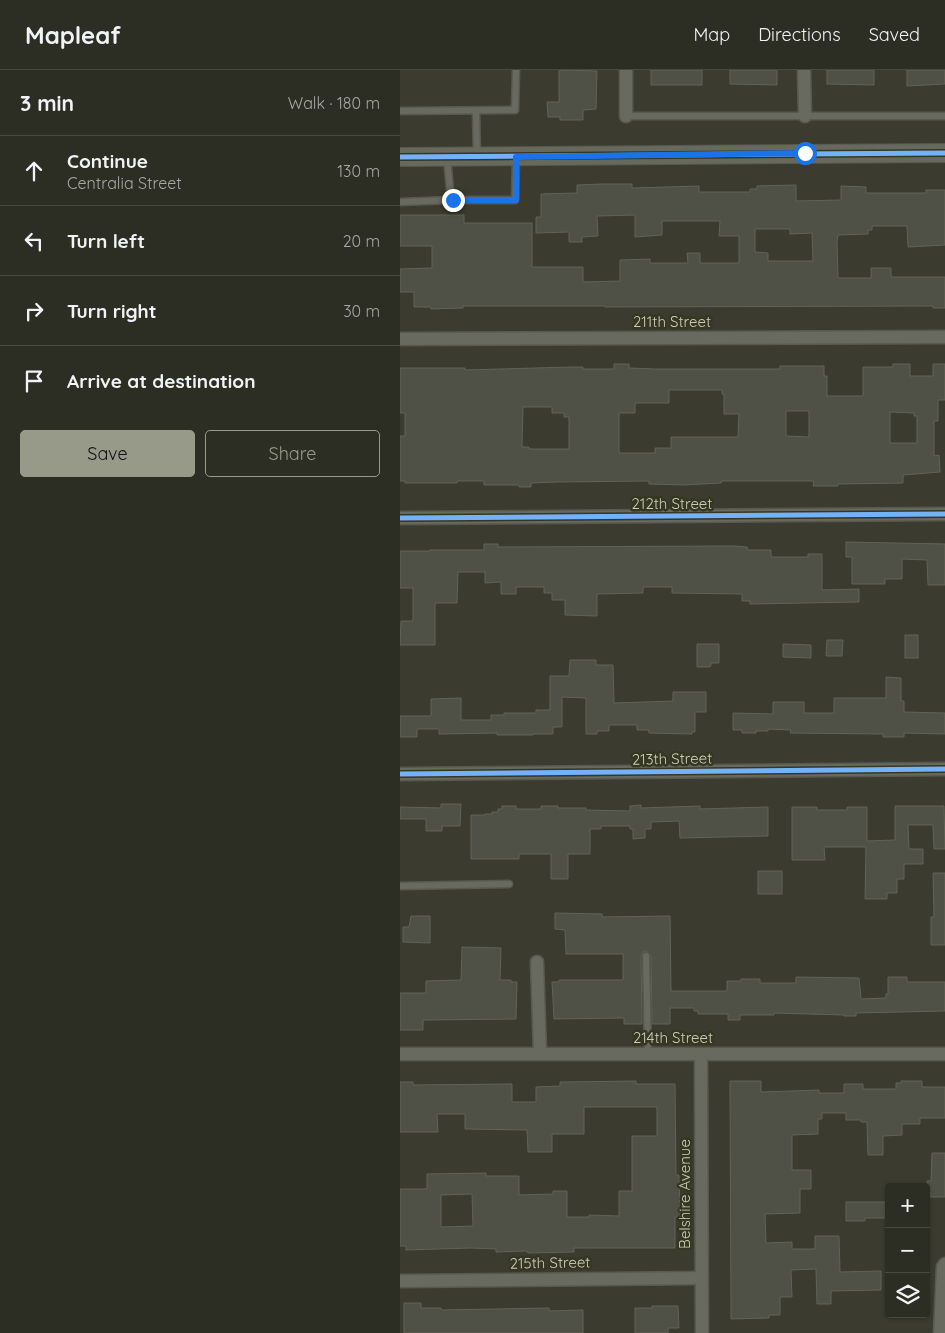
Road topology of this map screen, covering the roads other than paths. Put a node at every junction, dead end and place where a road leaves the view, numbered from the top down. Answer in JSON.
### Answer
{"nodes":[{"id":1,"x":516,"y":70,"type":"edge"},
{"id":2,"x":626,"y":70,"type":"edge"},
{"id":3,"x":804,"y":70,"type":"edge"},
{"id":4,"x":476,"y":111,"type":"junction"},
{"id":5,"x":400,"y":112,"type":"edge"},
{"id":6,"x":626,"y":116,"type":"joint"},
{"id":7,"x":805,"y":116,"type":"junction"},
{"id":8,"x":945,"y":116,"type":"edge"},
{"id":9,"x":945,"y":153,"type":"edge"},
{"id":10,"x":400,"y":156,"type":"edge"},
{"id":11,"x":447,"y":156,"type":"junction"},
{"id":12,"x":477,"y":157,"type":"junction"},
{"id":13,"x":516,"y":157,"type":"junction"},
{"id":14,"x":451,"y":200,"type":"junction"},
{"id":15,"x":400,"y":202,"type":"edge"},
{"id":16,"x":945,"y":337,"type":"edge"},
{"id":17,"x":400,"y":339,"type":"edge"},
{"id":18,"x":945,"y":514,"type":"edge"},
{"id":19,"x":400,"y":518,"type":"edge"},
{"id":20,"x":945,"y":769,"type":"edge"},
{"id":21,"x":400,"y":774,"type":"edge"},
{"id":22,"x":509,"y":884,"type":"dead end"},
{"id":23,"x":400,"y":886,"type":"edge"},
{"id":24,"x":646,"y":956,"type":"dead end"},
{"id":25,"x":537,"y":962,"type":"dead end"},
{"id":26,"x":540,"y":1053,"type":"junction"},
{"id":27,"x":400,"y":1054,"type":"edge"},
{"id":28,"x":648,"y":1054,"type":"junction"},
{"id":29,"x":945,"y":1054,"type":"edge"},
{"id":30,"x":701,"y":1055,"type":"junction"},
{"id":31,"x":945,"y":1264,"type":"edge"},
{"id":32,"x":701,"y":1278,"type":"junction"},
{"id":33,"x":400,"y":1281,"type":"edge"},
{"id":34,"x":702,"y":1333,"type":"edge"},
{"id":35,"x":940,"y":1333,"type":"edge"}],
"edges":[{"from":1,"to":4,"type":"lane"},
{"from":2,"to":6,"type":"street"},
{"from":3,"to":7,"type":"street"},
{"from":4,"to":5,"type":"lane"},
{"from":4,"to":12,"type":"lane"},
{"from":6,"to":7,"type":"lane"},
{"from":7,"to":8,"type":"lane"},
{"from":9,"to":13,"type":"main road"},
{"from":10,"to":11,"type":"main road"},
{"from":11,"to":12,"type":"main road"},
{"from":11,"to":14,"type":"lane"},
{"from":12,"to":13,"type":"main road"},
{"from":13,"to":14,"type":"lane"},
{"from":14,"to":15,"type":"lane"},
{"from":16,"to":17,"type":"street","name":"211th Street"},
{"from":18,"to":19,"type":"street","name":"212th Street"},
{"from":20,"to":21,"type":"street","name":"213th Street"},
{"from":22,"to":23,"type":"lane"},
{"from":24,"to":28,"type":"lane"},
{"from":25,"to":26,"type":"street"},
{"from":26,"to":27,"type":"street","name":"214th Street"},
{"from":26,"to":28,"type":"street","name":"214th Street"},
{"from":28,"to":30,"type":"street","name":"214th Street"},
{"from":29,"to":30,"type":"street","name":"214th Street"},
{"from":30,"to":32,"type":"street","name":"Belshire Avenue"},
{"from":31,"to":35,"type":"street"},
{"from":32,"to":33,"type":"street","name":"215th Street"},
{"from":32,"to":34,"type":"street","name":"Belshire Avenue"}]}
